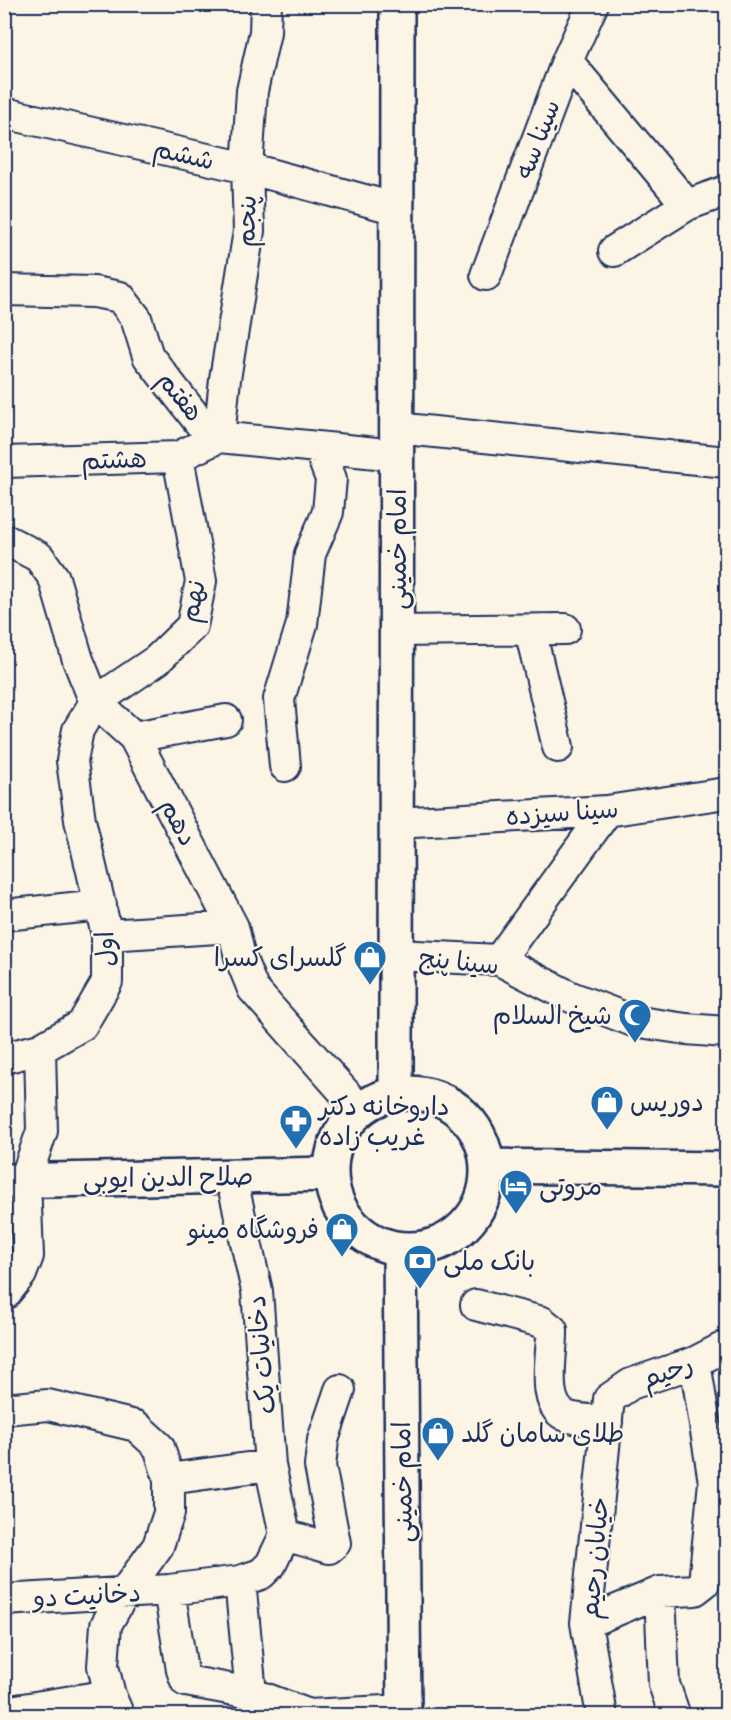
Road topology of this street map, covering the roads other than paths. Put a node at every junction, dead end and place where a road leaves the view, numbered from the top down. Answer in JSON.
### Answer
{"nodes":[{"id":1,"x":266,"y":4,"type":"edge"},
{"id":2,"x":397,"y":4,"type":"edge"},
{"id":3,"x":593,"y":4,"type":"edge"},
{"id":4,"x":567,"y":61,"type":"junction"},
{"id":5,"x":4,"y":113,"type":"edge"},
{"id":6,"x":247,"y":168,"type":"junction"},
{"id":7,"x":726,"y":191,"type":"edge"},
{"id":8,"x":687,"y":205,"type":"junction"},
{"id":9,"x":397,"y":209,"type":"junction"},
{"id":10,"x":614,"y":251,"type":"dead end"},
{"id":11,"x":486,"y":275,"type":"dead end"},
{"id":12,"x":4,"y":290,"type":"edge"},
{"id":13,"x":219,"y":437,"type":"junction"},
{"id":14,"x":396,"y":441,"type":"junction"},
{"id":15,"x":319,"y":448,"type":"junction"},
{"id":16,"x":178,"y":457,"type":"junction"},
{"id":17,"x":4,"y":462,"type":"edge"},
{"id":18,"x":726,"y":462,"type":"edge"},
{"id":19,"x":4,"y":539,"type":"edge"},
{"id":20,"x":565,"y":629,"type":"dead end"},
{"id":21,"x":530,"y":630,"type":"junction"},
{"id":22,"x":397,"y":631,"type":"junction"},
{"id":23,"x":94,"y":702,"type":"junction"},
{"id":24,"x":226,"y":720,"type":"dead end"},
{"id":25,"x":134,"y":736,"type":"junction"},
{"id":26,"x":558,"y":747,"type":"dead end"},
{"id":27,"x":285,"y":766,"type":"dead end"},
{"id":28,"x":726,"y":793,"type":"edge"},
{"id":29,"x":607,"y":811,"type":"junction"},
{"id":30,"x":396,"y":823,"type":"junction"},
{"id":31,"x":101,"y":905,"type":"junction"},
{"id":32,"x":4,"y":915,"type":"edge"},
{"id":33,"x":233,"y":927,"type":"junction"},
{"id":34,"x":107,"y":935,"type":"junction"},
{"id":35,"x":396,"y":955,"type":"junction"},
{"id":36,"x":499,"y":960,"type":"junction"},
{"id":37,"x":726,"y":1032,"type":"edge"},
{"id":38,"x":40,"y":1049,"type":"junction"},
{"id":39,"x":4,"y":1058,"type":"edge"},
{"id":40,"x":396,"y":1093,"type":"junction"},
{"id":41,"x":360,"y":1110,"type":"junction"},
{"id":42,"x":488,"y":1166,"type":"junction"},
{"id":43,"x":726,"y":1169,"type":"edge"},
{"id":44,"x":331,"y":1174,"type":"junction"},
{"id":45,"x":231,"y":1176,"type":"junction"},
{"id":46,"x":15,"y":1180,"type":"edge"},
{"id":47,"x":400,"y":1250,"type":"junction"},
{"id":48,"x":4,"y":1295,"type":"edge"},
{"id":49,"x":476,"y":1305,"type":"dead end"},
{"id":50,"x":726,"y":1346,"type":"edge"},
{"id":51,"x":695,"y":1362,"type":"junction"},
{"id":52,"x":340,"y":1390,"type":"dead end"},
{"id":53,"x":4,"y":1409,"type":"edge"},
{"id":54,"x":608,"y":1411,"type":"junction"},
{"id":55,"x":270,"y":1465,"type":"junction"},
{"id":56,"x":169,"y":1479,"type":"junction"},
{"id":57,"x":285,"y":1535,"type":"junction"},
{"id":58,"x":240,"y":1581,"type":"junction"},
{"id":59,"x":169,"y":1590,"type":"junction"},
{"id":60,"x":660,"y":1592,"type":"junction"},
{"id":61,"x":124,"y":1593,"type":"junction"},
{"id":62,"x":4,"y":1600,"type":"edge"},
{"id":63,"x":586,"y":1623,"type":"junction"},
{"id":64,"x":251,"y":1693,"type":"junction"},
{"id":65,"x":115,"y":1705,"type":"edge"},
{"id":66,"x":9,"y":1706,"type":"edge"},
{"id":67,"x":404,"y":1713,"type":"edge"},
{"id":68,"x":602,"y":1716,"type":"edge"},
{"id":69,"x":675,"y":1716,"type":"edge"}],
"edges":[{"from":1,"to":6,"type":"street","name":"پنجم"},
{"from":2,"to":9,"type":"main road","name":"امام خمینی"},
{"from":3,"to":4,"type":"street","name":"سینا سه"},
{"from":4,"to":8,"type":"street"},
{"from":4,"to":11,"type":"street","name":"سینا سه"},
{"from":5,"to":6,"type":"street","name":"ششم"},
{"from":6,"to":9,"type":"street","name":"ششم"},
{"from":6,"to":13,"type":"street","name":"پنجم"},
{"from":7,"to":8,"type":"street"},
{"from":8,"to":10,"type":"street"},
{"from":9,"to":14,"type":"main road","name":"امام خمینی"},
{"from":12,"to":13,"type":"street","name":"هفتم"},
{"from":13,"to":15,"type":"street","name":"هفتم"},
{"from":13,"to":16,"type":"street","name":"هشتم"},
{"from":14,"to":15,"type":"street","name":"هفتم"},
{"from":14,"to":18,"type":"street"},
{"from":14,"to":22,"type":"main road","name":"امام خمینی"},
{"from":15,"to":27,"type":"street"},
{"from":16,"to":17,"type":"street","name":"هشتم"},
{"from":16,"to":23,"type":"street","name":"نهم"},
{"from":19,"to":23,"type":"street","name":"دهم"},
{"from":20,"to":21,"type":"street"},
{"from":21,"to":22,"type":"street"},
{"from":21,"to":26,"type":"street"},
{"from":22,"to":30,"type":"main road","name":"امام خمینی"},
{"from":23,"to":25,"type":"street","name":"دهم"},
{"from":23,"to":31,"type":"street","name":"اول"},
{"from":24,"to":25,"type":"street"},
{"from":25,"to":33,"type":"street","name":"دهم"},
{"from":28,"to":29,"type":"street","name":"سینا سیزده"},
{"from":29,"to":30,"type":"street","name":"سینا سیزده"},
{"from":29,"to":36,"type":"street"},
{"from":30,"to":35,"type":"main road","name":"امام خمینی"},
{"from":31,"to":32,"type":"street"},
{"from":31,"to":34,"type":"street","name":"اول"},
{"from":33,"to":34,"type":"street"},
{"from":33,"to":41,"type":"street","name":"دهم"},
{"from":34,"to":38,"type":"street","name":"اول"},
{"from":35,"to":36,"type":"street","name":"سینا پنج"},
{"from":35,"to":40,"type":"main road","name":"امام خمینی"},
{"from":36,"to":37,"type":"street","name":"سینا پنج"},
{"from":38,"to":39,"type":"street","name":"اول"},
{"from":38,"to":46,"type":"street"},
{"from":40,"to":41,"type":"main road"},
{"from":40,"to":42,"type":"main road"},
{"from":41,"to":44,"type":"main road"},
{"from":42,"to":43,"type":"main road"},
{"from":42,"to":47,"type":"main road"},
{"from":44,"to":45,"type":"main road","name":"صلاح الدین ایوبی"},
{"from":44,"to":47,"type":"main road"},
{"from":45,"to":46,"type":"main road","name":"صلاح الدین ایوبی"},
{"from":45,"to":55,"type":"street","name":"دخانیات یک"},
{"from":46,"to":48,"type":"street"},
{"from":47,"to":67,"type":"main road","name":"امام خمینی"},
{"from":49,"to":54,"type":"street"},
{"from":50,"to":51,"type":"street","name":"رحیم"},
{"from":51,"to":54,"type":"street","name":"رحیم"},
{"from":51,"to":60,"type":"street"},
{"from":52,"to":57,"type":"street"},
{"from":53,"to":56,"type":"street"},
{"from":54,"to":63,"type":"street","name":"خیابان رحیم"},
{"from":55,"to":56,"type":"street"},
{"from":55,"to":57,"type":"street","name":"دخانیات یک"},
{"from":56,"to":61,"type":"street"},
{"from":57,"to":58,"type":"street","name":"دخانیت دو"},
{"from":58,"to":59,"type":"street","name":"دخانیت دو"},
{"from":58,"to":64,"type":"street"},
{"from":59,"to":61,"type":"street","name":"دخانیت دو"},
{"from":59,"to":64,"type":"street"},
{"from":60,"to":63,"type":"street"},
{"from":60,"to":69,"type":"street"},
{"from":61,"to":62,"type":"street","name":"دخانیت دو"},
{"from":61,"to":65,"type":"street"},
{"from":63,"to":68,"type":"street","name":"خیابان رحیم"},
{"from":64,"to":67,"type":"street"},
{"from":65,"to":66,"type":"street"}]}
